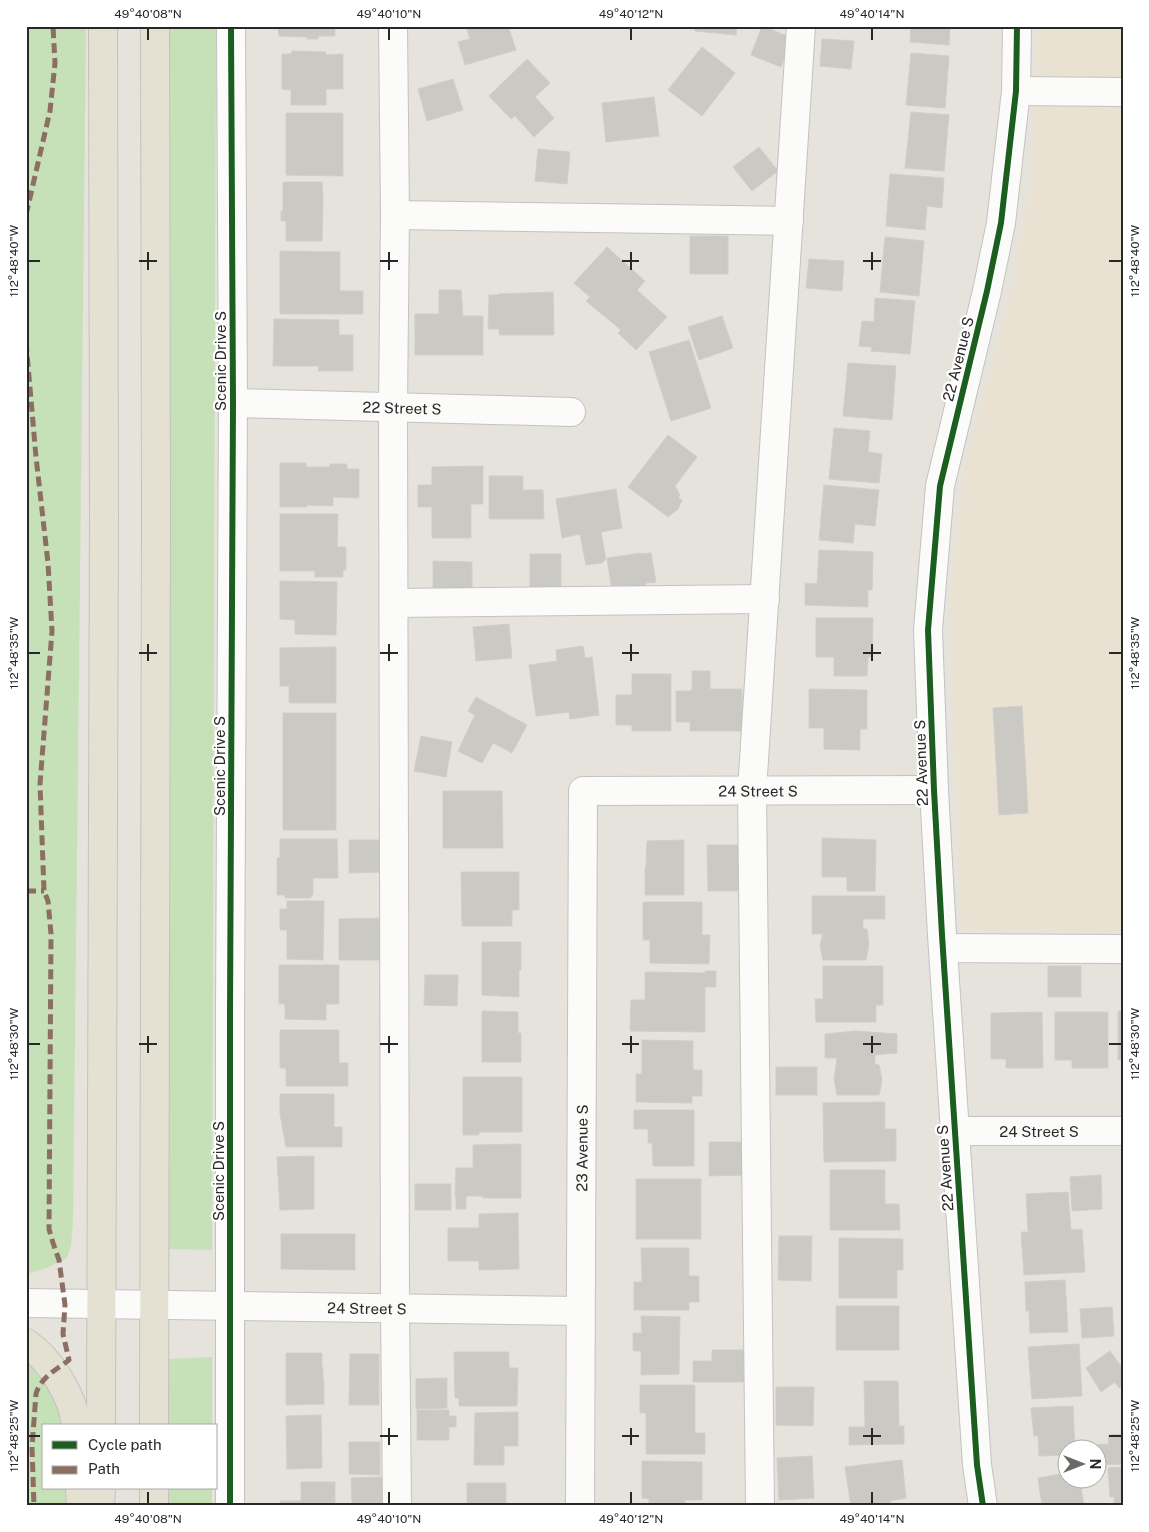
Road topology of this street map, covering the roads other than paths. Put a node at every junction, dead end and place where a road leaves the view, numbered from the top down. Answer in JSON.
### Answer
{"nodes":[{"id":1,"x":103,"y":26,"type":"edge"},
{"id":2,"x":155,"y":26,"type":"edge"},
{"id":3,"x":231,"y":26,"type":"edge"},
{"id":4,"x":393,"y":26,"type":"edge"},
{"id":5,"x":801,"y":26,"type":"edge"},
{"id":6,"x":1017,"y":26,"type":"edge"},
{"id":7,"x":1016,"y":91,"type":"junction"},
{"id":8,"x":1123,"y":92,"type":"edge"},
{"id":9,"x":395,"y":215,"type":"junction"},
{"id":10,"x":789,"y":221,"type":"junction"},
{"id":11,"x":233,"y":403,"type":"junction"},
{"id":12,"x":393,"y":408,"type":"junction"},
{"id":13,"x":571,"y":412,"type":"dead end"},
{"id":14,"x":765,"y":599,"type":"junction"},
{"id":15,"x":394,"y":603,"type":"junction"},
{"id":16,"x":934,"y":790,"type":"junction"},
{"id":17,"x":583,"y":791,"type":"joint"},
{"id":18,"x":752,"y":791,"type":"junction"},
{"id":19,"x":943,"y":948,"type":"junction"},
{"id":20,"x":1123,"y":949,"type":"edge"},
{"id":21,"x":955,"y":1131,"type":"junction"},
{"id":22,"x":1123,"y":1131,"type":"edge"},
{"id":23,"x":26,"y":1303,"type":"edge"},
{"id":24,"x":102,"y":1304,"type":"junction"},
{"id":25,"x":154,"y":1306,"type":"junction"},
{"id":26,"x":231,"y":1306,"type":"junction"},
{"id":27,"x":395,"y":1309,"type":"junction"},
{"id":28,"x":580,"y":1311,"type":"junction"},
{"id":29,"x":26,"y":1343,"type":"edge"},
{"id":30,"x":75,"y":1424,"type":"edge"},
{"id":31,"x":101,"y":1424,"type":"edge"},
{"id":32,"x":154,"y":1424,"type":"edge"},
{"id":33,"x":80,"y":1490,"type":"edge"},
{"id":34,"x":101,"y":1490,"type":"edge"},
{"id":35,"x":154,"y":1490,"type":"edge"},
{"id":36,"x":80,"y":1506,"type":"edge"},
{"id":37,"x":100,"y":1506,"type":"edge"},
{"id":38,"x":154,"y":1506,"type":"edge"},
{"id":39,"x":230,"y":1506,"type":"edge"},
{"id":40,"x":397,"y":1506,"type":"edge"},
{"id":41,"x":580,"y":1506,"type":"edge"},
{"id":42,"x":760,"y":1506,"type":"edge"},
{"id":43,"x":982,"y":1506,"type":"edge"}],
"edges":[{"from":1,"to":24,"type":"main road"},
{"from":2,"to":25,"type":"main road"},
{"from":3,"to":11,"type":"street","name":"Scenic Drive S"},
{"from":4,"to":9,"type":"street"},
{"from":5,"to":10,"type":"street"},
{"from":6,"to":7,"type":"street","name":"22 Avenue S"},
{"from":7,"to":8,"type":"street"},
{"from":7,"to":16,"type":"street","name":"22 Avenue S"},
{"from":9,"to":10,"type":"street"},
{"from":9,"to":12,"type":"street"},
{"from":10,"to":14,"type":"street"},
{"from":11,"to":12,"type":"street","name":"22 Street S"},
{"from":11,"to":26,"type":"street","name":"Scenic Drive S"},
{"from":12,"to":13,"type":"street","name":"22 Street S"},
{"from":12,"to":15,"type":"street"},
{"from":14,"to":15,"type":"street"},
{"from":14,"to":18,"type":"street"},
{"from":15,"to":27,"type":"street"},
{"from":16,"to":18,"type":"street","name":"24 Street S"},
{"from":16,"to":19,"type":"street","name":"22 Avenue S"},
{"from":17,"to":18,"type":"street","name":"24 Street S"},
{"from":17,"to":28,"type":"street","name":"23 Avenue S"},
{"from":18,"to":42,"type":"street"},
{"from":19,"to":20,"type":"street"},
{"from":19,"to":21,"type":"street","name":"22 Avenue S"},
{"from":21,"to":22,"type":"street","name":"24 Street S"},
{"from":21,"to":43,"type":"street","name":"22 Avenue S"},
{"from":23,"to":24,"type":"street","name":"24 Street S"},
{"from":24,"to":25,"type":"street","name":"24 Street S"},
{"from":24,"to":31,"type":"main road"},
{"from":25,"to":26,"type":"street","name":"24 Street S"},
{"from":25,"to":32,"type":"main road"},
{"from":26,"to":27,"type":"street","name":"24 Street S"},
{"from":26,"to":39,"type":"street","name":"Scenic Drive S"},
{"from":27,"to":28,"type":"street","name":"24 Street S"},
{"from":27,"to":40,"type":"street"},
{"from":28,"to":41,"type":"street","name":"23 Avenue S"},
{"from":29,"to":30,"type":"main road"},
{"from":33,"to":36,"type":"main road"},
{"from":34,"to":37,"type":"main road"},
{"from":35,"to":38,"type":"main road"}]}
